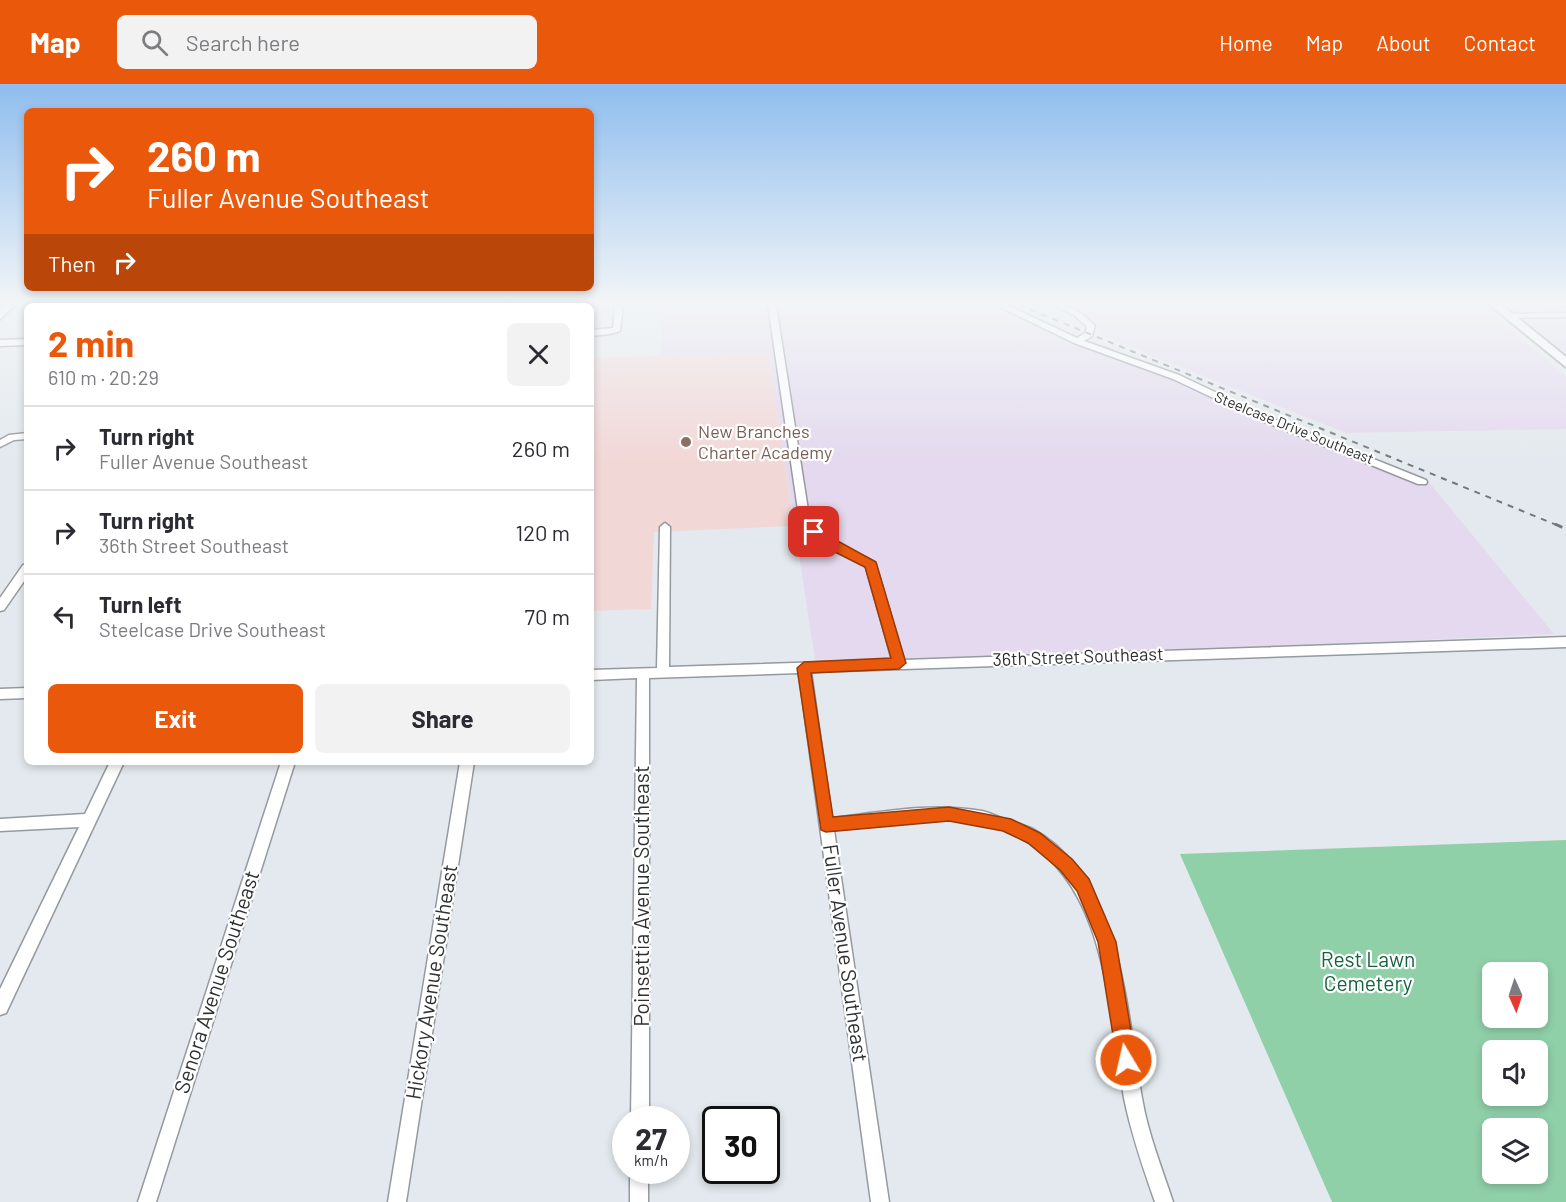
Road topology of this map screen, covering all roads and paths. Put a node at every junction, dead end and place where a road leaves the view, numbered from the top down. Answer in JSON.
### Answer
{"nodes":[{"id":1,"x":780,"y":357,"type":"edge"},
{"id":2,"x":1121,"y":357,"type":"edge"},
{"id":3,"x":24,"y":436,"type":"edge"},
{"id":4,"x":0,"y":444,"type":"edge"},
{"id":5,"x":1422,"y":482,"type":"dead end"},
{"id":6,"x":665,"y":526,"type":"dead end"},
{"id":7,"x":24,"y":572,"type":"edge"},
{"id":8,"x":0,"y":607,"type":"edge"},
{"id":9,"x":1566,"y":642,"type":"edge"},
{"id":10,"x":899,"y":663,"type":"junction"},
{"id":11,"x":804,"y":668,"type":"junction"},
{"id":12,"x":663,"y":672,"type":"junction"},
{"id":13,"x":643,"y":673,"type":"junction"},
{"id":14,"x":594,"y":675,"type":"edge"},
{"id":15,"x":24,"y":693,"type":"edge"},
{"id":16,"x":0,"y":694,"type":"edge"},
{"id":17,"x":116,"y":765,"type":"edge"},
{"id":18,"x":287,"y":765,"type":"edge"},
{"id":19,"x":467,"y":765,"type":"edge"},
{"id":20,"x":89,"y":820,"type":"junction"},
{"id":21,"x":0,"y":825,"type":"edge"},
{"id":22,"x":826,"y":825,"type":"junction"},
{"id":23,"x":7,"y":977,"type":"edge"},
{"id":24,"x":0,"y":1006,"type":"edge"},
{"id":25,"x":640,"y":1106,"type":"edge"},
{"id":26,"x":639,"y":1184,"type":"edge"},
{"id":27,"x":147,"y":1202,"type":"edge"},
{"id":28,"x":397,"y":1202,"type":"edge"},
{"id":29,"x":639,"y":1202,"type":"edge"},
{"id":30,"x":880,"y":1202,"type":"edge"},
{"id":31,"x":1164,"y":1202,"type":"edge"}],
"edges":[{"from":1,"to":10,"type":"street"},
{"from":2,"to":5,"type":"street","name":"Steelcase Drive Southeast"},
{"from":3,"to":4,"type":"street"},
{"from":6,"to":12,"type":"street"},
{"from":7,"to":8,"type":"street"},
{"from":9,"to":10,"type":"street","name":"36th Street Southeast"},
{"from":10,"to":11,"type":"street","name":"36th Street Southeast"},
{"from":11,"to":12,"type":"street","name":"36th Street Southeast"},
{"from":11,"to":22,"type":"street","name":"Fuller Avenue Southeast"},
{"from":12,"to":13,"type":"street","name":"36th Street Southeast"},
{"from":13,"to":14,"type":"street","name":"36th Street Southeast"},
{"from":13,"to":25,"type":"street","name":"Poinsettia Avenue Southeast"},
{"from":15,"to":16,"type":"street"},
{"from":17,"to":20,"type":"street"},
{"from":18,"to":27,"type":"street","name":"Senora Avenue Southeast"},
{"from":19,"to":28,"type":"street","name":"Hickory Avenue Southeast"},
{"from":20,"to":21,"type":"street"},
{"from":20,"to":23,"type":"street"},
{"from":22,"to":30,"type":"street","name":"Fuller Avenue Southeast"},
{"from":22,"to":31,"type":"street"},
{"from":23,"to":24,"type":"street"},
{"from":26,"to":29,"type":"street"}]}
